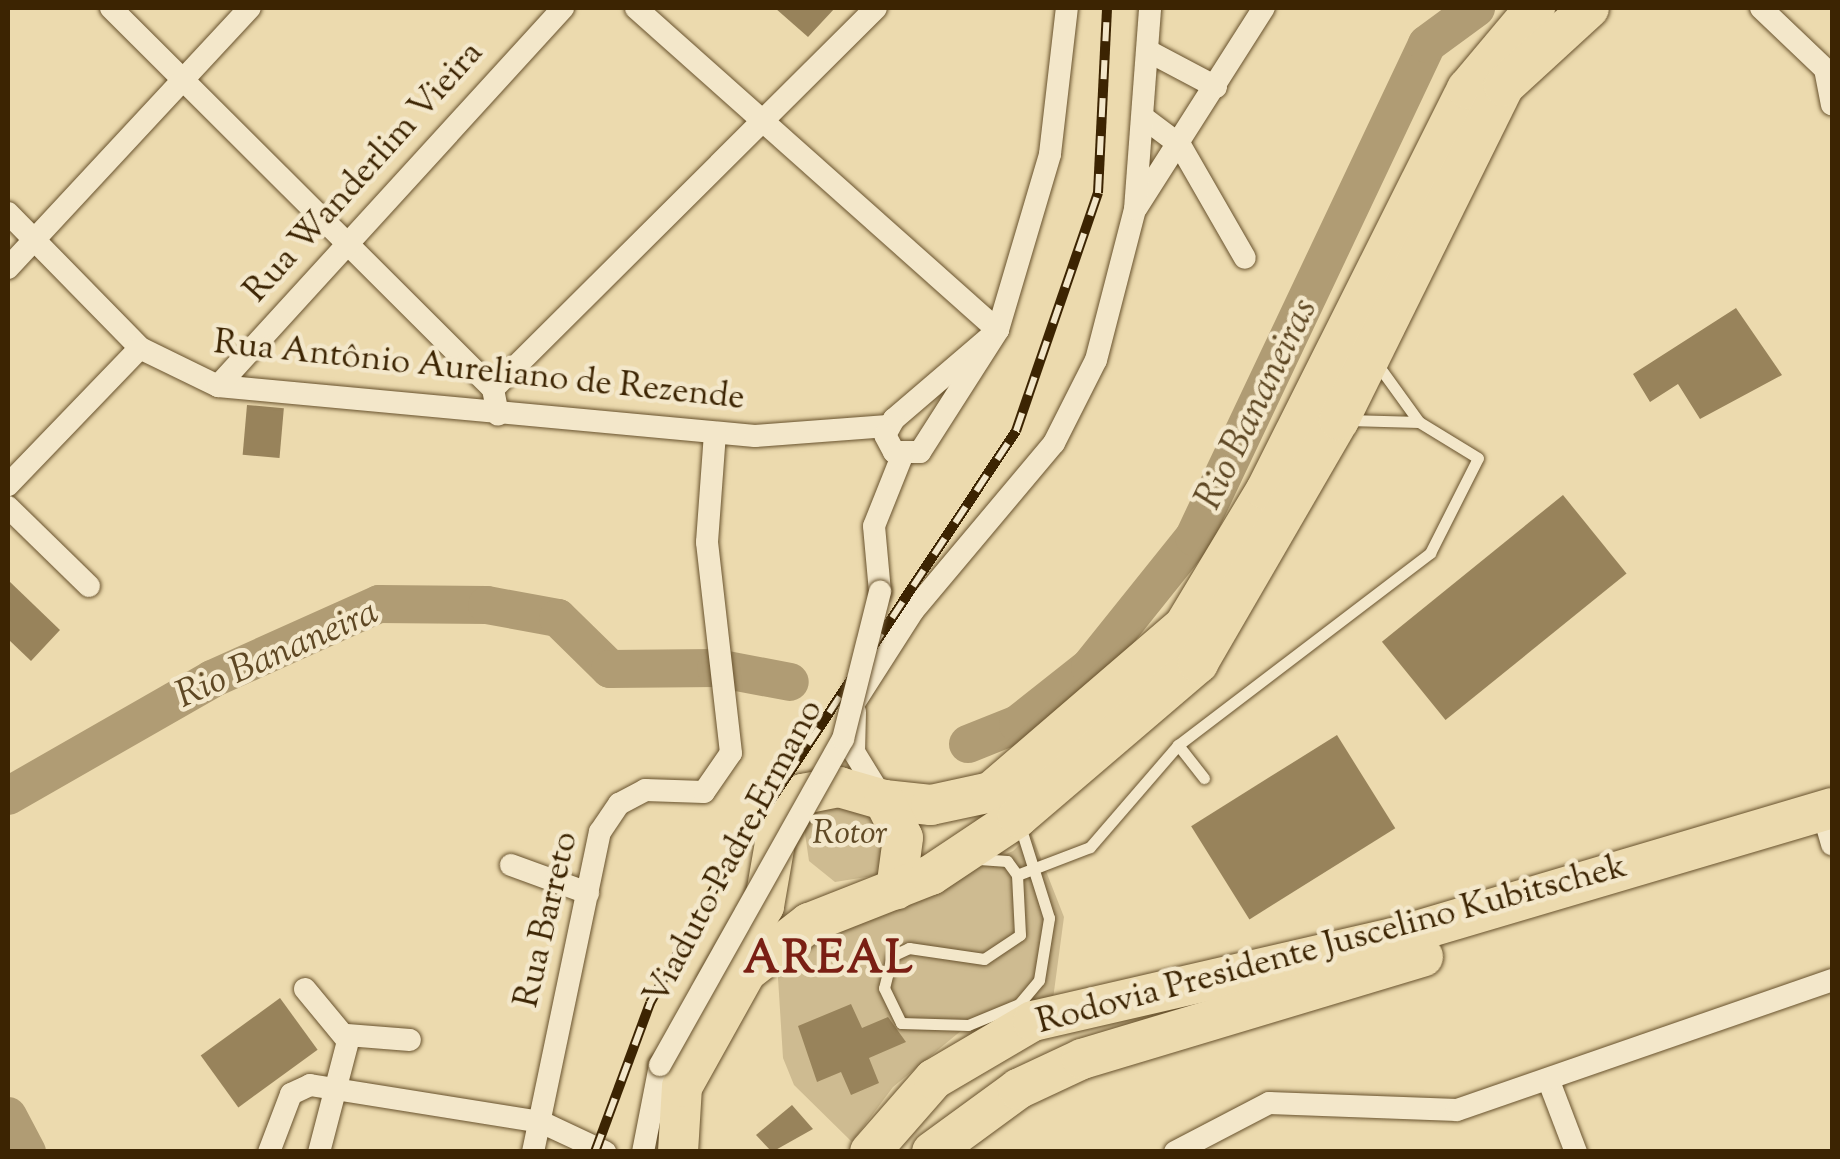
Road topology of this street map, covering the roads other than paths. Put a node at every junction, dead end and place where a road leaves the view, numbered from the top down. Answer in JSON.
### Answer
{"nodes":[{"id":1,"x":111,"y":8,"type":"edge"},
{"id":2,"x":250,"y":8,"type":"edge"},
{"id":3,"x":563,"y":8,"type":"edge"},
{"id":4,"x":636,"y":8,"type":"edge"},
{"id":5,"x":876,"y":8,"type":"edge"},
{"id":6,"x":1067,"y":8,"type":"edge"},
{"id":7,"x":1150,"y":8,"type":"edge"},
{"id":8,"x":1264,"y":8,"type":"edge"},
{"id":9,"x":1535,"y":8,"type":"edge"},
{"id":10,"x":1590,"y":8,"type":"edge"},
{"id":11,"x":1761,"y":8,"type":"edge"},
{"id":12,"x":1148,"y":52,"type":"junction"},
{"id":13,"x":1828,"y":69,"type":"edge"},
{"id":14,"x":184,"y":76,"type":"junction"},
{"id":15,"x":1216,"y":87,"type":"junction"},
{"id":16,"x":1832,"y":104,"type":"edge"},
{"id":17,"x":1144,"y":118,"type":"junction"},
{"id":18,"x":760,"y":123,"type":"junction"},
{"id":19,"x":1180,"y":145,"type":"junction"},
{"id":20,"x":1135,"y":208,"type":"junction"},
{"id":21,"x":8,"y":213,"type":"edge"},
{"id":22,"x":1416,"y":224,"type":"junction"},
{"id":23,"x":35,"y":240,"type":"junction"},
{"id":24,"x":350,"y":242,"type":"junction"},
{"id":25,"x":1245,"y":258,"type":"dead end"},
{"id":26,"x":8,"y":268,"type":"edge"},
{"id":27,"x":998,"y":330,"type":"junction"},
{"id":28,"x":140,"y":348,"type":"junction"},
{"id":29,"x":1371,"y":355,"type":"junction"},
{"id":30,"x":218,"y":386,"type":"junction"},
{"id":31,"x":494,"y":389,"type":"junction"},
{"id":32,"x":498,"y":415,"type":"junction"},
{"id":33,"x":1339,"y":420,"type":"junction"},
{"id":34,"x":891,"y":422,"type":"junction"},
{"id":35,"x":1419,"y":422,"type":"junction"},
{"id":36,"x":715,"y":433,"type":"junction"},
{"id":37,"x":928,"y":435,"type":"junction"},
{"id":38,"x":902,"y":456,"type":"junction"},
{"id":39,"x":8,"y":484,"type":"edge"},
{"id":40,"x":1280,"y":499,"type":"junction"},
{"id":41,"x":8,"y":507,"type":"edge"},
{"id":42,"x":89,"y":586,"type":"dead end"},
{"id":43,"x":856,"y":698,"type":"junction"},
{"id":44,"x":1178,"y":745,"type":"junction"},
{"id":45,"x":1204,"y":778,"type":"dead end"},
{"id":46,"x":803,"y":794,"type":"junction"},
{"id":47,"x":884,"y":800,"type":"junction"},
{"id":48,"x":1018,"y":817,"type":"junction"},
{"id":49,"x":1831,"y":828,"type":"edge"},
{"id":50,"x":776,"y":838,"type":"junction"},
{"id":51,"x":511,"y":865,"type":"dead end"},
{"id":52,"x":1031,"y":866,"type":"junction"},
{"id":53,"x":1017,"y":875,"type":"junction"},
{"id":54,"x":914,"y":882,"type":"junction"},
{"id":55,"x":588,"y":894,"type":"junction"},
{"id":56,"x":842,"y":908,"type":"junction"},
{"id":57,"x":1832,"y":980,"type":"edge"},
{"id":58,"x":305,"y":989,"type":"dead end"},
{"id":59,"x":347,"y":1034,"type":"junction"},
{"id":60,"x":410,"y":1040,"type":"dead end"},
{"id":61,"x":1550,"y":1084,"type":"junction"},
{"id":62,"x":341,"y":1094,"type":"junction"},
{"id":63,"x":541,"y":1122,"type":"junction"},
{"id":64,"x":658,"y":1151,"type":"edge"},
{"id":65,"x":269,"y":1152,"type":"edge"},
{"id":66,"x":319,"y":1152,"type":"edge"},
{"id":67,"x":533,"y":1152,"type":"edge"},
{"id":68,"x":605,"y":1152,"type":"edge"},
{"id":69,"x":870,"y":1152,"type":"edge"},
{"id":70,"x":932,"y":1152,"type":"edge"},
{"id":71,"x":1175,"y":1152,"type":"edge"},
{"id":72,"x":1576,"y":1152,"type":"edge"}],
"edges":[{"from":1,"to":14,"type":"street"},
{"from":2,"to":14,"type":"street"},
{"from":3,"to":24,"type":"street","name":"Rua Wanderlim Vieira"},
{"from":4,"to":18,"type":"street"},
{"from":5,"to":18,"type":"street"},
{"from":6,"to":27,"type":"street"},
{"from":7,"to":12,"type":"street"},
{"from":8,"to":15,"type":"street"},
{"from":9,"to":22,"type":"highway"},
{"from":10,"to":22,"type":"highway"},
{"from":11,"to":13,"type":"street"},
{"from":12,"to":15,"type":"street"},
{"from":12,"to":17,"type":"street"},
{"from":13,"to":16,"type":"street"},
{"from":14,"to":23,"type":"street"},
{"from":14,"to":24,"type":"street"},
{"from":15,"to":19,"type":"street"},
{"from":17,"to":19,"type":"street"},
{"from":17,"to":20,"type":"street"},
{"from":18,"to":27,"type":"street"},
{"from":18,"to":31,"type":"street"},
{"from":19,"to":20,"type":"street"},
{"from":19,"to":25,"type":"street"},
{"from":20,"to":43,"type":"street"},
{"from":21,"to":23,"type":"street","name":"Rua Antônio Aureliano de Rezende"},
{"from":22,"to":29,"type":"highway"},
{"from":22,"to":40,"type":"highway"},
{"from":23,"to":26,"type":"street"},
{"from":23,"to":28,"type":"street","name":"Rua Antônio Aureliano de Rezende"},
{"from":24,"to":30,"type":"street","name":"Rua Wanderlim Vieira"},
{"from":24,"to":31,"type":"street"},
{"from":27,"to":34,"type":"street"},
{"from":27,"to":37,"type":"street"},
{"from":28,"to":30,"type":"street","name":"Rua Antônio Aureliano de Rezende"},
{"from":28,"to":39,"type":"street"},
{"from":29,"to":33,"type":"highway"},
{"from":29,"to":35,"type":"lane"},
{"from":30,"to":32,"type":"street","name":"Rua Antônio Aureliano de Rezende"},
{"from":31,"to":32,"type":"street"},
{"from":32,"to":36,"type":"street","name":"Rua Antônio Aureliano de Rezende"},
{"from":33,"to":35,"type":"lane"},
{"from":33,"to":40,"type":"highway"},
{"from":34,"to":36,"type":"street","name":"Rua Antônio Aureliano de Rezende"},
{"from":34,"to":37,"type":"street"},
{"from":34,"to":38,"type":"street"},
{"from":35,"to":44,"type":"lane"},
{"from":36,"to":55,"type":"street","name":"Rua Barreto"},
{"from":37,"to":38,"type":"street"},
{"from":38,"to":64,"type":"street","name":"Viaduto Padre Ermano","bridge":true},
{"from":40,"to":47,"type":"highway"},
{"from":40,"to":48,"type":"highway"},
{"from":41,"to":42,"type":"street"},
{"from":43,"to":46,"type":"street"},
{"from":43,"to":47,"type":"street"},
{"from":44,"to":45,"type":"lane"},
{"from":44,"to":52,"type":"lane"},
{"from":46,"to":47,"type":"highway"},
{"from":46,"to":50,"type":"highway"},
{"from":47,"to":54,"type":"highway"},
{"from":48,"to":52,"type":"lane"},
{"from":48,"to":54,"type":"highway"},
{"from":49,"to":69,"type":"highway","name":"Rodovia Presidente Juscelino Kubitschek"},
{"from":49,"to":70,"type":"highway","name":"Rodovia Presidente Juscelino Kubitschek"},
{"from":50,"to":56,"type":"highway"},
{"from":50,"to":64,"type":"highway"},
{"from":51,"to":55,"type":"street"},
{"from":52,"to":53,"type":"lane"},
{"from":52,"to":53,"type":"lane"},
{"from":53,"to":54,"type":"lane"},
{"from":54,"to":56,"type":"highway"},
{"from":55,"to":63,"type":"street","name":"Rua Barreto"},
{"from":56,"to":64,"type":"highway"},
{"from":57,"to":61,"type":"street"},
{"from":58,"to":59,"type":"street"},
{"from":59,"to":60,"type":"street"},
{"from":59,"to":62,"type":"street"},
{"from":61,"to":71,"type":"street"},
{"from":61,"to":72,"type":"street"},
{"from":62,"to":63,"type":"street"},
{"from":62,"to":65,"type":"street"},
{"from":62,"to":66,"type":"street"},
{"from":63,"to":67,"type":"street","name":"Rua Barreto"},
{"from":63,"to":68,"type":"street"}]}
